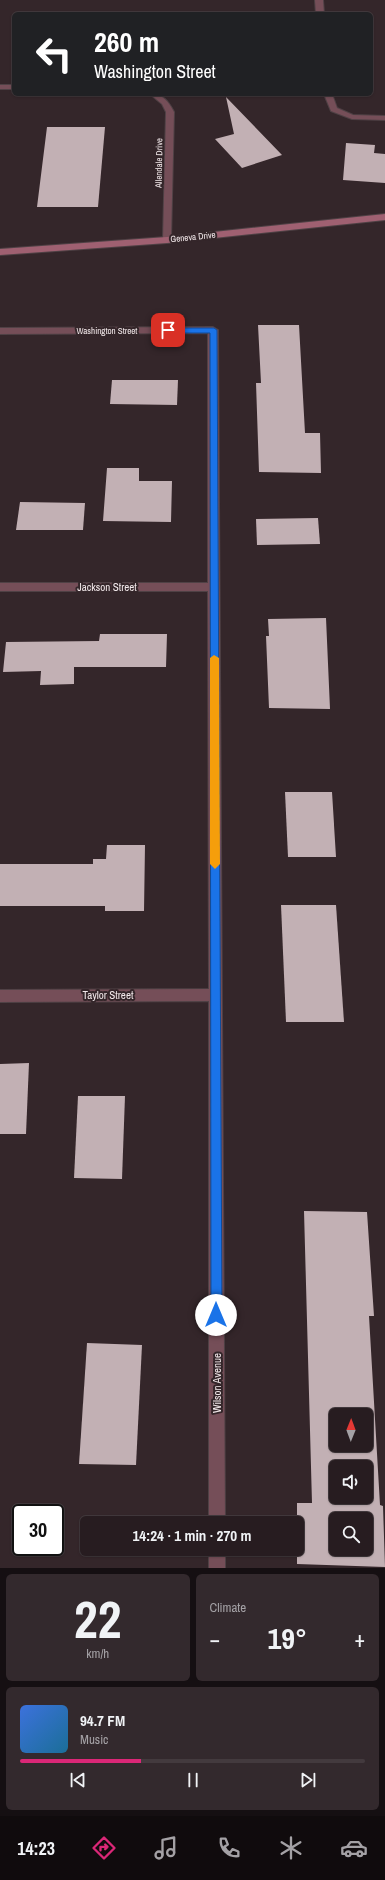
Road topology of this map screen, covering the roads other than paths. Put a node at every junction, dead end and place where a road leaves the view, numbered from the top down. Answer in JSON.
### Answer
{"nodes":[{"id":1,"x":319,"y":0,"type":"edge"},
{"id":2,"x":320,"y":12,"type":"edge"},
{"id":3,"x":0,"y":87,"type":"edge"},
{"id":4,"x":12,"y":87,"type":"edge"},
{"id":5,"x":156,"y":96,"type":"edge"},
{"id":6,"x":329,"y":96,"type":"edge"},
{"id":7,"x":385,"y":118,"type":"edge"},
{"id":8,"x":385,"y":217,"type":"edge"},
{"id":9,"x":167,"y":240,"type":"junction"},
{"id":10,"x":0,"y":252,"type":"edge"},
{"id":11,"x":214,"y":330,"type":"joint"},
{"id":12,"x":0,"y":331,"type":"edge"},
{"id":13,"x":0,"y":587,"type":"edge"},
{"id":14,"x":214,"y":587,"type":"junction"},
{"id":15,"x":216,"y":995,"type":"junction"},
{"id":16,"x":0,"y":996,"type":"edge"},
{"id":17,"x":217,"y":1516,"type":"edge"},
{"id":18,"x":217,"y":1556,"type":"edge"},
{"id":19,"x":217,"y":1568,"type":"edge"}],
"edges":[{"from":1,"to":2,"type":"street"},
{"from":3,"to":4,"type":"street"},
{"from":5,"to":9,"type":"street","name":"Allendale Drive"},
{"from":6,"to":7,"type":"street"},
{"from":8,"to":9,"type":"main road","name":"Geneva Drive"},
{"from":9,"to":10,"type":"main road","name":"Geneva Drive"},
{"from":11,"to":12,"type":"street","name":"Washington Street"},
{"from":11,"to":14,"type":"street","name":"Wilson Avenue"},
{"from":13,"to":14,"type":"street","name":"Jackson Street"},
{"from":14,"to":15,"type":"street","name":"Wilson Avenue"},
{"from":15,"to":16,"type":"street","name":"Taylor Street"},
{"from":15,"to":17,"type":"street","name":"Wilson Avenue"},
{"from":18,"to":19,"type":"street"}]}
